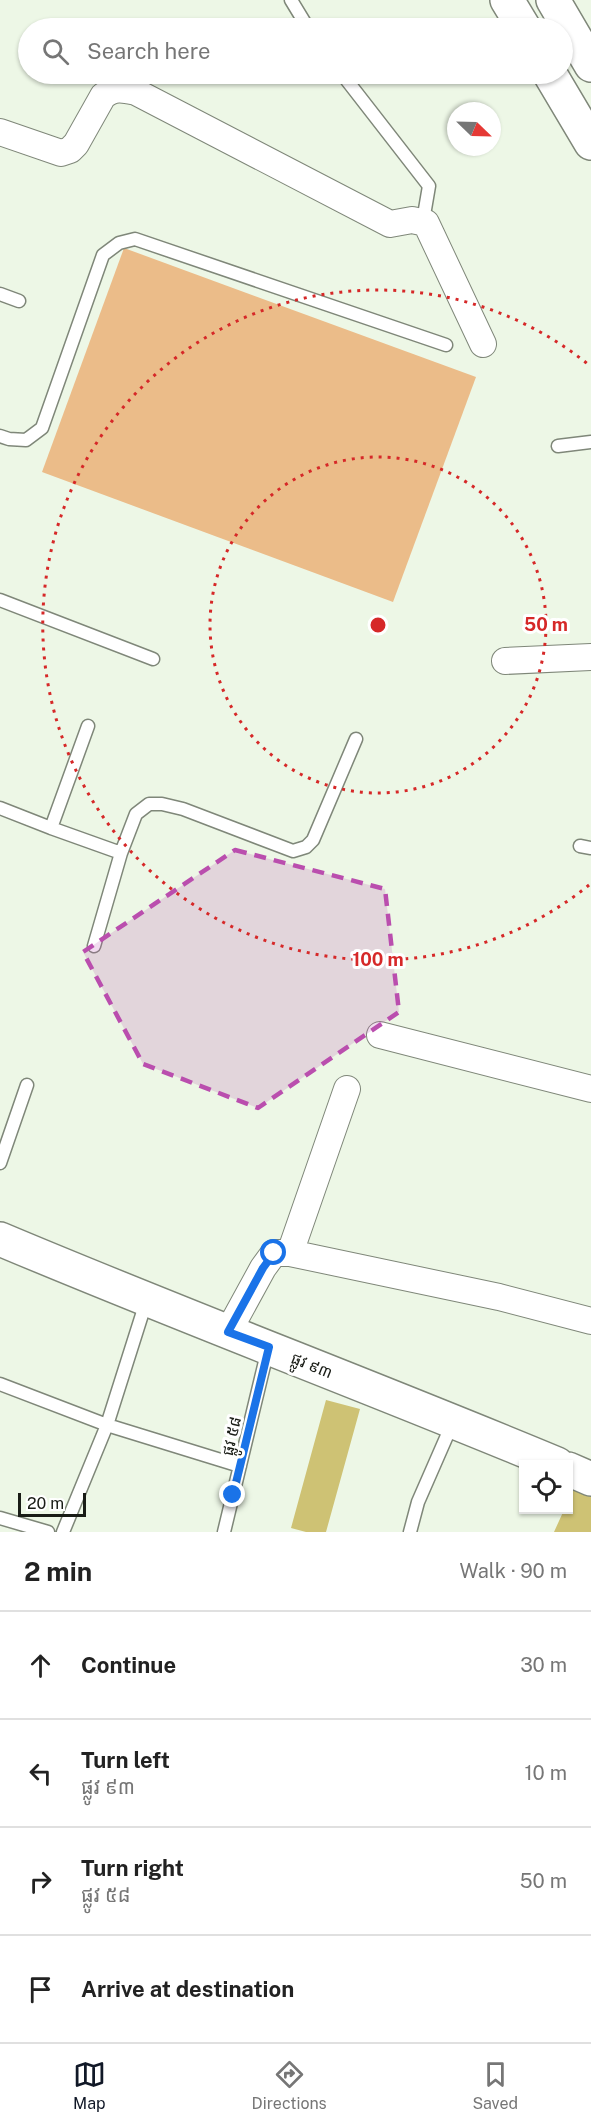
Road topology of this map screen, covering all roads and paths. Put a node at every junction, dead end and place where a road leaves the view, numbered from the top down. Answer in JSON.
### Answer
{"nodes":[{"id":1,"x":291,"y":0,"type":"edge"},
{"id":2,"x":507,"y":0,"type":"edge"},
{"id":3,"x":553,"y":0,"type":"edge"},
{"id":4,"x":302,"y":18,"type":"edge"},
{"id":5,"x":518,"y":18,"type":"edge"},
{"id":6,"x":564,"y":18,"type":"edge"},
{"id":7,"x":573,"y":34,"type":"edge"},
{"id":8,"x":591,"y":65,"type":"edge"},
{"id":9,"x":350,"y":84,"type":"edge"},
{"id":10,"x":556,"y":84,"type":"edge"},
{"id":11,"x":0,"y":132,"type":"edge"},
{"id":12,"x":591,"y":143,"type":"edge"},
{"id":13,"x":423,"y":221,"type":"junction"},
{"id":14,"x":0,"y":294,"type":"edge"},
{"id":15,"x":19,"y":301,"type":"dead end"},
{"id":16,"x":483,"y":344,"type":"dead end"},
{"id":17,"x":446,"y":345,"type":"dead end"},
{"id":18,"x":0,"y":436,"type":"edge"},
{"id":19,"x":591,"y":442,"type":"edge"},
{"id":20,"x":558,"y":446,"type":"dead end"},
{"id":21,"x":0,"y":600,"type":"edge"},
{"id":22,"x":591,"y":657,"type":"edge"},
{"id":23,"x":153,"y":659,"type":"dead end"},
{"id":24,"x":506,"y":661,"type":"dead end"},
{"id":25,"x":88,"y":726,"type":"dead end"},
{"id":26,"x":356,"y":739,"type":"dead end"},
{"id":27,"x":0,"y":808,"type":"edge"},
{"id":28,"x":51,"y":828,"type":"junction"},
{"id":29,"x":121,"y":853,"type":"junction"},
{"id":30,"x":94,"y":946,"type":"dead end"},
{"id":31,"x":380,"y":1035,"type":"dead end"},
{"id":32,"x":27,"y":1085,"type":"dead end"},
{"id":33,"x":347,"y":1089,"type":"dead end"},
{"id":34,"x":591,"y":1089,"type":"edge"},
{"id":35,"x":0,"y":1162,"type":"edge"},
{"id":36,"x":0,"y":1239,"type":"edge"},
{"id":37,"x":290,"y":1253,"type":"junction"},
{"id":38,"x":146,"y":1301,"type":"junction"},
{"id":39,"x":591,"y":1321,"type":"edge"},
{"id":40,"x":228,"y":1332,"type":"junction"},
{"id":41,"x":269,"y":1347,"type":"junction"},
{"id":42,"x":0,"y":1384,"type":"edge"},
{"id":43,"x":453,"y":1421,"type":"junction"},
{"id":44,"x":107,"y":1425,"type":"junction"},
{"id":45,"x":547,"y":1460,"type":"edge"},
{"id":46,"x":240,"y":1466,"type":"junction"},
{"id":47,"x":573,"y":1471,"type":"edge"},
{"id":48,"x":591,"y":1479,"type":"edge"},
{"id":49,"x":0,"y":1518,"type":"edge"},
{"id":50,"x":48,"y":1532,"type":"edge"},
{"id":51,"x":63,"y":1532,"type":"edge"},
{"id":52,"x":224,"y":1532,"type":"edge"},
{"id":53,"x":410,"y":1532,"type":"edge"}],
"edges":[{"from":1,"to":4,"type":"lane"},
{"from":2,"to":5,"type":"street"},
{"from":3,"to":6,"type":"street"},
{"from":7,"to":8,"type":"street"},
{"from":9,"to":13,"type":"lane"},
{"from":10,"to":12,"type":"street"},
{"from":11,"to":13,"type":"street"},
{"from":13,"to":16,"type":"street"},
{"from":14,"to":15,"type":"lane"},
{"from":17,"to":18,"type":"lane"},
{"from":19,"to":20,"type":"lane"},
{"from":21,"to":23,"type":"lane"},
{"from":22,"to":24,"type":"street"},
{"from":25,"to":28,"type":"lane"},
{"from":26,"to":29,"type":"lane"},
{"from":27,"to":28,"type":"lane"},
{"from":28,"to":29,"type":"lane"},
{"from":29,"to":30,"type":"lane"},
{"from":31,"to":34,"type":"street"},
{"from":32,"to":35,"type":"lane"},
{"from":33,"to":37,"type":"street"},
{"from":36,"to":38,"type":"street","name":"ផ្លូវ ៩៣"},
{"from":37,"to":39,"type":"street"},
{"from":37,"to":40,"type":"street"},
{"from":38,"to":40,"type":"street","name":"ផ្លូវ ៩៣"},
{"from":38,"to":44,"type":"lane"},
{"from":40,"to":41,"type":"street","name":"ផ្លូវ ៩៣"},
{"from":41,"to":43,"type":"street","name":"ផ្លូវ ៩៣"},
{"from":41,"to":46,"type":"lane","name":"ផ្លូវ ៥៨"},
{"from":42,"to":44,"type":"lane"},
{"from":43,"to":45,"type":"street","name":"ផ្លូវ ៩៣"},
{"from":43,"to":53,"type":"lane"},
{"from":44,"to":46,"type":"lane"},
{"from":44,"to":51,"type":"lane"},
{"from":46,"to":52,"type":"lane","name":"ផ្លូវ ៥៨"},
{"from":47,"to":48,"type":"street"},
{"from":49,"to":50,"type":"lane"}]}
